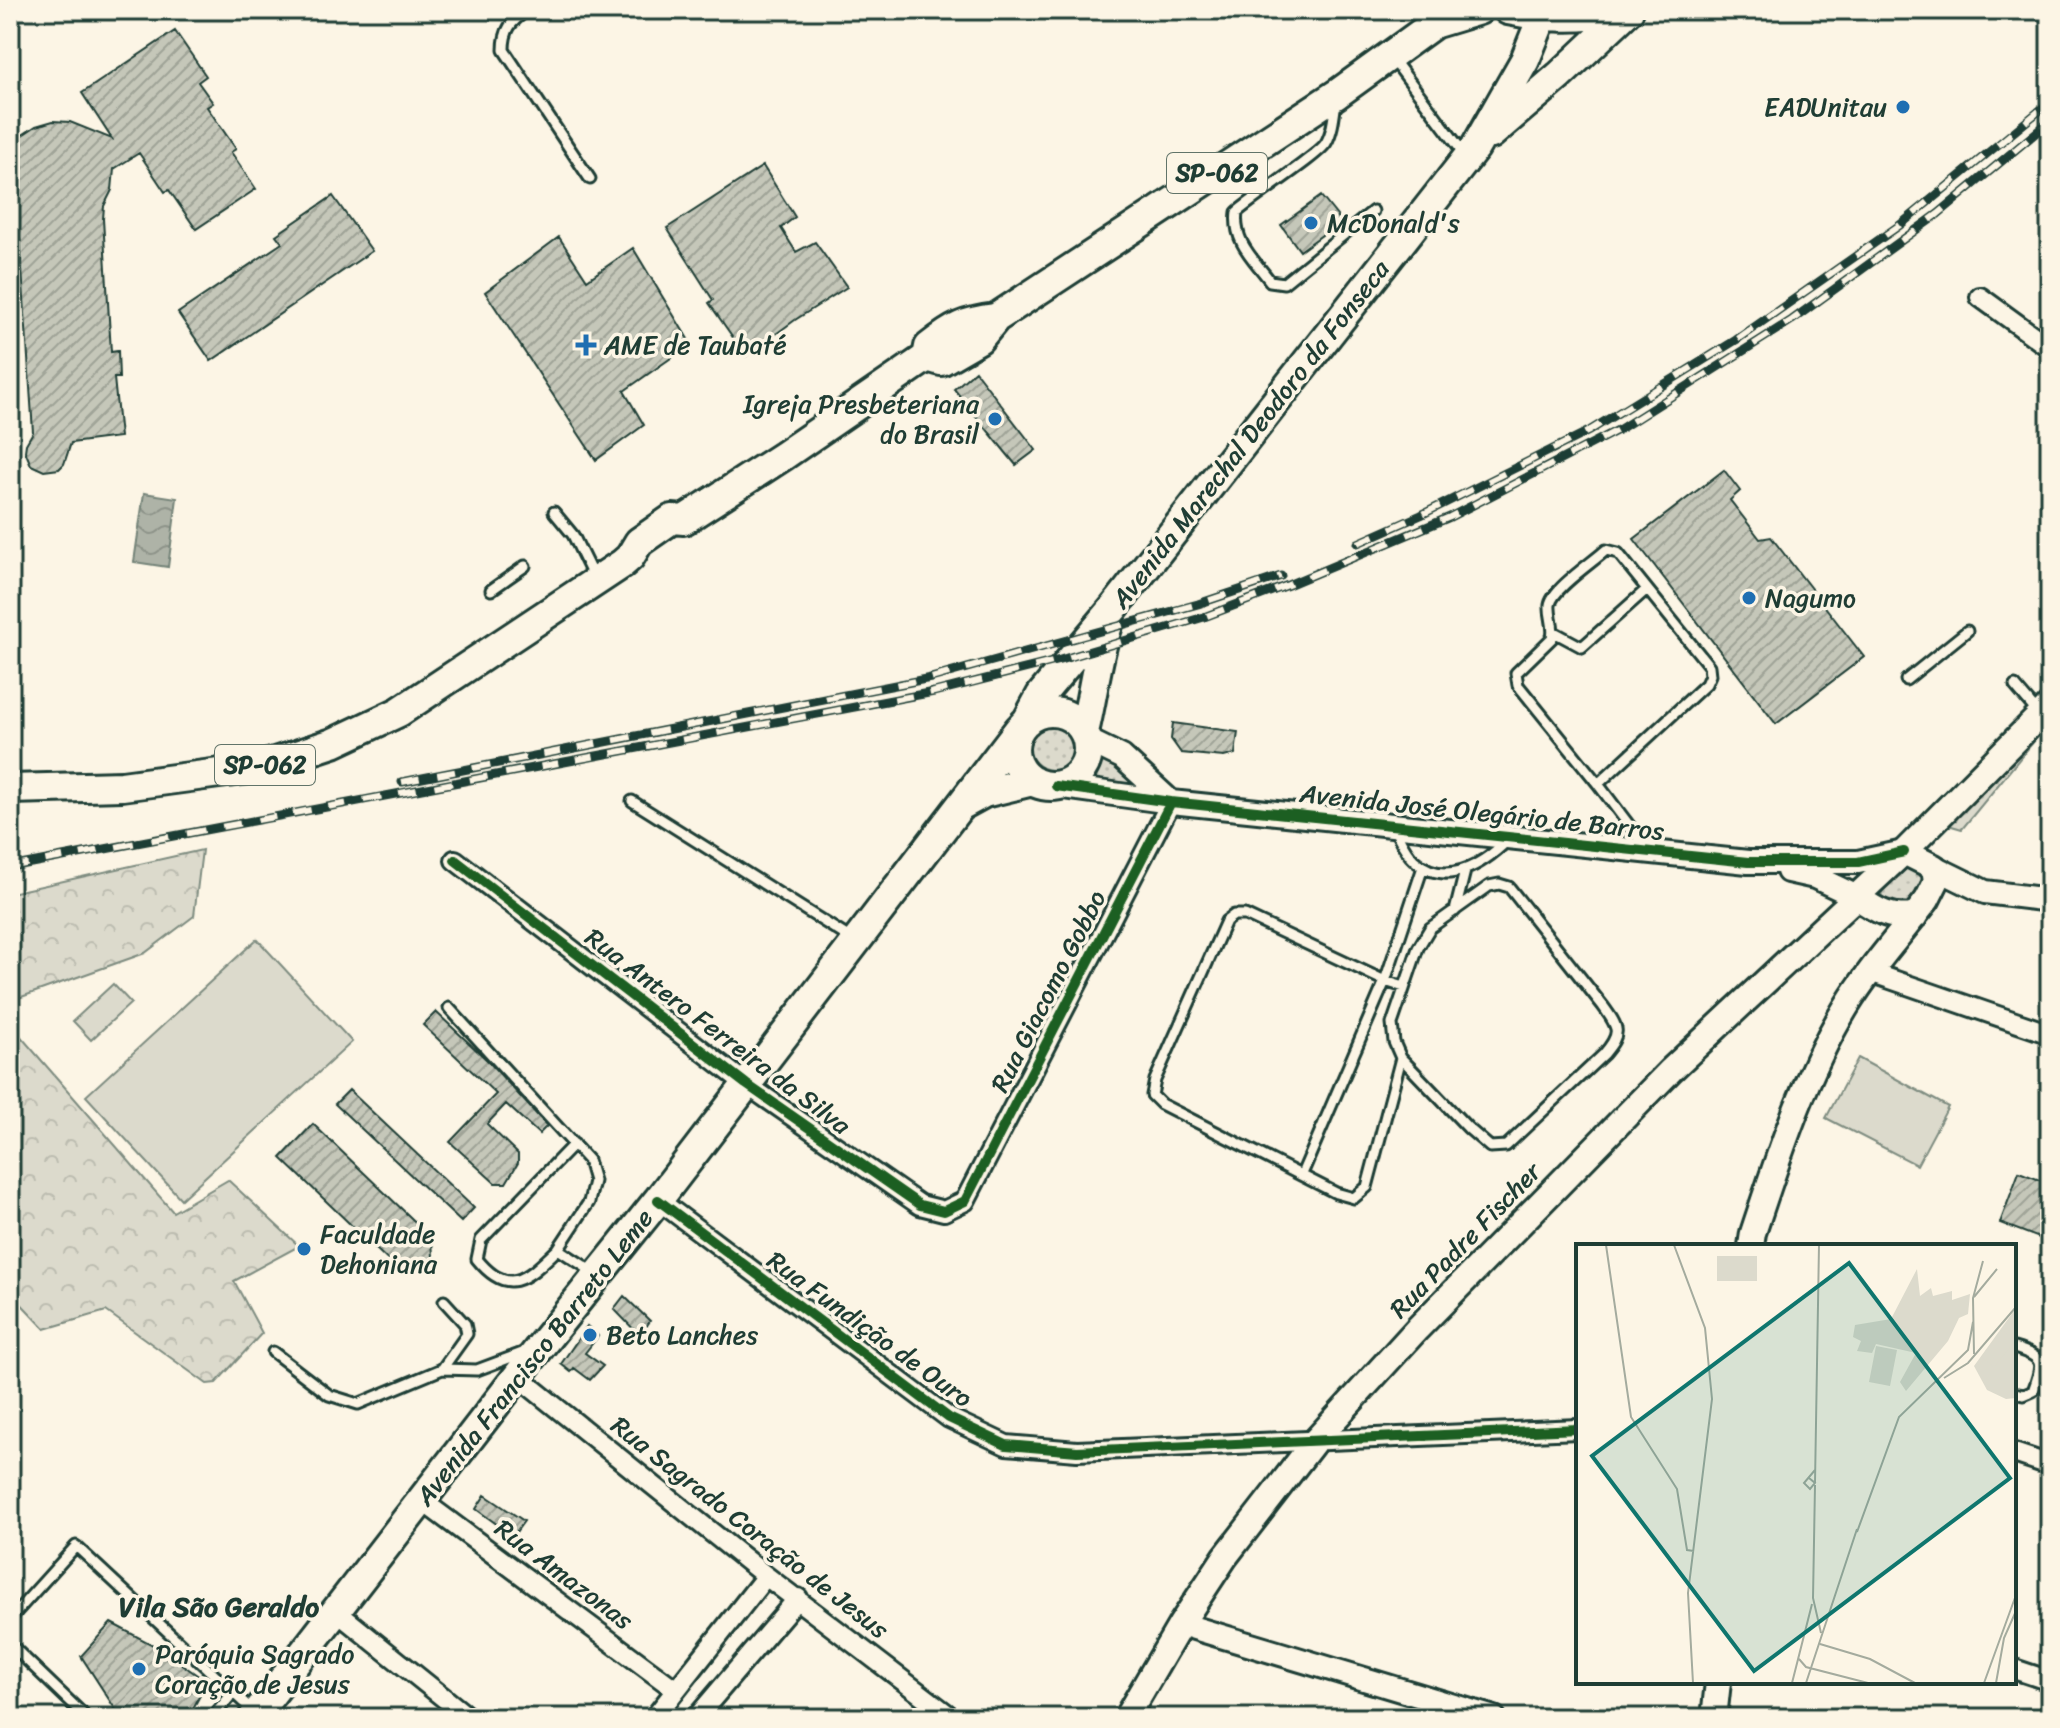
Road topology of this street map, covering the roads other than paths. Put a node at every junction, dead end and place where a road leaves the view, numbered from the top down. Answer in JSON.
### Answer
{"nodes":[{"id":1,"x":527,"y":10,"type":"edge"},
{"id":2,"x":1479,"y":10,"type":"edge"},
{"id":3,"x":1508,"y":10,"type":"edge"},
{"id":4,"x":1617,"y":10,"type":"edge"},
{"id":5,"x":1629,"y":10,"type":"edge"},
{"id":6,"x":1544,"y":14,"type":"edge"},
{"id":7,"x":1444,"y":17,"type":"edge"},
{"id":8,"x":1390,"y":56,"type":"junction"},
{"id":9,"x":1337,"y":94,"type":"junction"},
{"id":10,"x":1471,"y":153,"type":"junction"},
{"id":11,"x":590,"y":179,"type":"dead end"},
{"id":12,"x":1373,"y":211,"type":"dead end"},
{"id":13,"x":1980,"y":297,"type":"dead end"},
{"id":14,"x":2050,"y":348,"type":"edge"},
{"id":15,"x":554,"y":512,"type":"dead end"},
{"id":16,"x":525,"y":566,"type":"dead end"},
{"id":17,"x":595,"y":581,"type":"junction"},
{"id":18,"x":1647,"y":589,"type":"junction"},
{"id":19,"x":491,"y":590,"type":"dead end"},
{"id":20,"x":1113,"y":609,"type":"junction"},
{"id":21,"x":1967,"y":631,"type":"dead end"},
{"id":22,"x":1554,"y":632,"type":"junction"},
{"id":23,"x":1906,"y":680,"type":"dead end"},
{"id":24,"x":2015,"y":686,"type":"dead end"},
{"id":25,"x":2045,"y":710,"type":"edge"},
{"id":26,"x":1023,"y":725,"type":"junction"},
{"id":27,"x":1086,"y":736,"type":"junction"},
{"id":28,"x":10,"y":774,"type":"edge"},
{"id":29,"x":1044,"y":783,"type":"junction"},
{"id":30,"x":1598,"y":784,"type":"junction"},
{"id":31,"x":122,"y":786,"type":"junction"},
{"id":32,"x":10,"y":789,"type":"edge"},
{"id":33,"x":632,"y":801,"type":"dead end"},
{"id":34,"x":1171,"y":802,"type":"junction"},
{"id":35,"x":962,"y":805,"type":"junction"},
{"id":36,"x":1392,"y":825,"type":"junction"},
{"id":37,"x":1511,"y":838,"type":"junction"},
{"id":38,"x":1649,"y":852,"type":"junction"},
{"id":39,"x":1904,"y":852,"type":"junction"},
{"id":40,"x":455,"y":860,"type":"dead end"},
{"id":41,"x":1748,"y":862,"type":"junction"},
{"id":42,"x":1423,"y":867,"type":"junction"},
{"id":43,"x":1934,"y":867,"type":"junction"},
{"id":44,"x":1465,"y":871,"type":"junction"},
{"id":45,"x":1857,"y":897,"type":"junction"},
{"id":46,"x":2050,"y":900,"type":"edge"},
{"id":47,"x":1455,"y":911,"type":"junction"},
{"id":48,"x":1915,"y":916,"type":"junction"},
{"id":49,"x":856,"y":942,"type":"junction"},
{"id":50,"x":1870,"y":972,"type":"junction"},
{"id":51,"x":1385,"y":981,"type":"junction"},
{"id":52,"x":1404,"y":987,"type":"junction"},
{"id":53,"x":449,"y":1008,"type":"dead end"},
{"id":54,"x":2050,"y":1034,"type":"edge"},
{"id":55,"x":1401,"y":1058,"type":"junction"},
{"id":56,"x":746,"y":1084,"type":"junction"},
{"id":57,"x":574,"y":1144,"type":"junction"},
{"id":58,"x":1302,"y":1174,"type":"junction"},
{"id":59,"x":658,"y":1200,"type":"junction"},
{"id":60,"x":965,"y":1201,"type":"joint"},
{"id":61,"x":1751,"y":1244,"type":"edge"},
{"id":62,"x":558,"y":1249,"type":"junction"},
{"id":63,"x":598,"y":1275,"type":"junction"},
{"id":64,"x":444,"y":1301,"type":"dead end"},
{"id":65,"x":540,"y":1347,"type":"junction"},
{"id":66,"x":2016,"y":1349,"type":"edge"},
{"id":67,"x":273,"y":1352,"type":"dead end"},
{"id":68,"x":442,"y":1369,"type":"junction"},
{"id":69,"x":517,"y":1376,"type":"junction"},
{"id":70,"x":2016,"y":1393,"type":"edge"},
{"id":71,"x":1576,"y":1429,"type":"edge"},
{"id":72,"x":1314,"y":1442,"type":"junction"},
{"id":73,"x":2016,"y":1454,"type":"edge"},
{"id":74,"x":2050,"y":1465,"type":"edge"},
{"id":75,"x":421,"y":1500,"type":"junction"},
{"id":76,"x":766,"y":1576,"type":"junction"},
{"id":77,"x":798,"y":1598,"type":"junction"},
{"id":78,"x":337,"y":1612,"type":"junction"},
{"id":79,"x":10,"y":1619,"type":"edge"},
{"id":80,"x":1181,"y":1624,"type":"junction"},
{"id":81,"x":10,"y":1644,"type":"edge"},
{"id":82,"x":2016,"y":1670,"type":"edge"},
{"id":83,"x":2050,"y":1681,"type":"edge"},
{"id":84,"x":1718,"y":1684,"type":"edge"},
{"id":85,"x":676,"y":1690,"type":"junction"},
{"id":86,"x":232,"y":1694,"type":"junction"},
{"id":87,"x":255,"y":1716,"type":"edge"},
{"id":88,"x":700,"y":1717,"type":"edge"},
{"id":89,"x":87,"y":1718,"type":"edge"},
{"id":90,"x":212,"y":1718,"type":"edge"},
{"id":91,"x":469,"y":1718,"type":"edge"},
{"id":92,"x":654,"y":1718,"type":"edge"},
{"id":93,"x":952,"y":1718,"type":"edge"},
{"id":94,"x":1126,"y":1718,"type":"edge"},
{"id":95,"x":1494,"y":1718,"type":"edge"},
{"id":96,"x":1714,"y":1718,"type":"edge"}],
"edges":[{"from":1,"to":11,"type":"lane"},
{"from":2,"to":7,"type":"main road","number":"SP-062"},
{"from":3,"to":6,"type":"main road"},
{"from":4,"to":6,"type":"main road"},
{"from":5,"to":10,"type":"main road","name":"Avenida Marechal Deodoro da Fonseca"},
{"from":6,"to":10,"type":"main road","name":"Avenida Marechal Deodoro da Fonseca"},
{"from":7,"to":8,"type":"main road","number":"SP-062"},
{"from":8,"to":9,"type":"main road","number":"SP-062"},
{"from":8,"to":10,"type":"lane"},
{"from":9,"to":12,"type":"lane"},
{"from":9,"to":17,"type":"main road","number":"SP-062"},
{"from":10,"to":20,"type":"main road","name":"Avenida Marechal Deodoro da Fonseca"},
{"from":13,"to":14,"type":"street"},
{"from":15,"to":17,"type":"lane"},
{"from":16,"to":19,"type":"lane"},
{"from":17,"to":31,"type":"main road","number":"SP-062"},
{"from":18,"to":22,"type":"lane"},
{"from":18,"to":22,"type":"lane"},
{"from":18,"to":30,"type":"lane"},
{"from":20,"to":26,"type":"main road","name":"Avenida Marechal Deodoro da Fonseca"},
{"from":20,"to":27,"type":"main road"},
{"from":21,"to":23,"type":"lane"},
{"from":22,"to":30,"type":"lane"},
{"from":24,"to":25,"type":"lane"},
{"from":25,"to":39,"type":"main road","name":"Rua Padre Fischer"},
{"from":26,"to":27,"type":"main road"},
{"from":26,"to":29,"type":"main road"},
{"from":26,"to":35,"type":"main road","name":"Avenida Francisco Barreto Leme"},
{"from":27,"to":29,"type":"main road"},
{"from":27,"to":34,"type":"street"},
{"from":28,"to":31,"type":"main road","number":"SP-062"},
{"from":29,"to":34,"type":"street","name":"Avenida José Olegário de Barros"},
{"from":29,"to":35,"type":"main road","name":"Avenida Francisco Barreto Leme"},
{"from":30,"to":38,"type":"lane"},
{"from":31,"to":32,"type":"main road","number":"SP-062"},
{"from":33,"to":49,"type":"lane"},
{"from":34,"to":36,"type":"street","name":"Avenida José Olegário de Barros"},
{"from":34,"to":60,"type":"street","name":"Rua Giacomo Gobbo"},
{"from":35,"to":49,"type":"main road","name":"Avenida Francisco Barreto Leme"},
{"from":36,"to":37,"type":"street","name":"Avenida José Olegário de Barros"},
{"from":36,"to":42,"type":"lane"},
{"from":37,"to":38,"type":"street","name":"Avenida José Olegário de Barros"},
{"from":37,"to":44,"type":"lane"},
{"from":38,"to":41,"type":"street","name":"Avenida José Olegário de Barros"},
{"from":39,"to":41,"type":"street","name":"Avenida José Olegário de Barros"},
{"from":39,"to":43,"type":"main road"},
{"from":39,"to":45,"type":"main road","name":"Rua Padre Fischer"},
{"from":40,"to":56,"type":"street","name":"Rua Antero Ferreira da Silva"},
{"from":41,"to":45,"type":"street","name":"Avenida José Olegário de Barros"},
{"from":42,"to":44,"type":"lane"},
{"from":42,"to":51,"type":"lane"},
{"from":43,"to":46,"type":"street"},
{"from":43,"to":48,"type":"main road"},
{"from":44,"to":47,"type":"lane"},
{"from":45,"to":48,"type":"main road","name":"Avenida José Olegário de Barros"},
{"from":45,"to":72,"type":"main road","name":"Rua Padre Fischer"},
{"from":47,"to":52,"type":"lane"},
{"from":47,"to":55,"type":"lane"},
{"from":48,"to":50,"type":"main road"},
{"from":49,"to":56,"type":"main road","name":"Avenida Francisco Barreto Leme"},
{"from":50,"to":54,"type":"street"},
{"from":50,"to":61,"type":"main road"},
{"from":51,"to":52,"type":"lane"},
{"from":51,"to":58,"type":"lane"},
{"from":51,"to":58,"type":"lane"},
{"from":52,"to":55,"type":"lane"},
{"from":53,"to":57,"type":"lane"},
{"from":55,"to":58,"type":"lane"},
{"from":56,"to":59,"type":"main road","name":"Avenida Francisco Barreto Leme"},
{"from":56,"to":60,"type":"street","name":"Rua Antero Ferreira da Silva"},
{"from":57,"to":62,"type":"lane"},
{"from":57,"to":62,"type":"lane"},
{"from":59,"to":63,"type":"main road","name":"Avenida Francisco Barreto Leme"},
{"from":59,"to":72,"type":"street","name":"Rua Fundição de Ouro"},
{"from":62,"to":63,"type":"lane"},
{"from":63,"to":65,"type":"main road","name":"Avenida Francisco Barreto Leme"},
{"from":64,"to":68,"type":"lane"},
{"from":65,"to":68,"type":"lane"},
{"from":65,"to":69,"type":"main road","name":"Avenida Francisco Barreto Leme"},
{"from":66,"to":70,"type":"lane"},
{"from":67,"to":68,"type":"lane"},
{"from":69,"to":75,"type":"main road","name":"Avenida Francisco Barreto Leme"},
{"from":69,"to":76,"type":"street","name":"Rua Sagrado Coração de Jesus"},
{"from":71,"to":72,"type":"street","name":"Rua Fundição de Ouro"},
{"from":72,"to":80,"type":"main road","name":"Rua Padre Fischer"},
{"from":73,"to":74,"type":"street"},
{"from":75,"to":78,"type":"main road","name":"Avenida Francisco Barreto Leme"},
{"from":75,"to":85,"type":"street","name":"Rua Amazonas"},
{"from":76,"to":77,"type":"street","name":"Rua Sagrado Coração de Jesus"},
{"from":76,"to":85,"type":"street"},
{"from":77,"to":88,"type":"street"},
{"from":77,"to":93,"type":"street","name":"Rua Sagrado Coração de Jesus"},
{"from":78,"to":87,"type":"main road","name":"Avenida Francisco Barreto Leme"},
{"from":78,"to":91,"type":"street"},
{"from":79,"to":86,"type":"lane"},
{"from":80,"to":94,"type":"main road","name":"Rua Padre Fischer"},
{"from":80,"to":95,"type":"street"},
{"from":81,"to":89,"type":"lane"},
{"from":82,"to":83,"type":"street"},
{"from":84,"to":96,"type":"main road"},
{"from":85,"to":92,"type":"street"},
{"from":86,"to":87,"type":"lane"},
{"from":86,"to":90,"type":"lane"}]}
